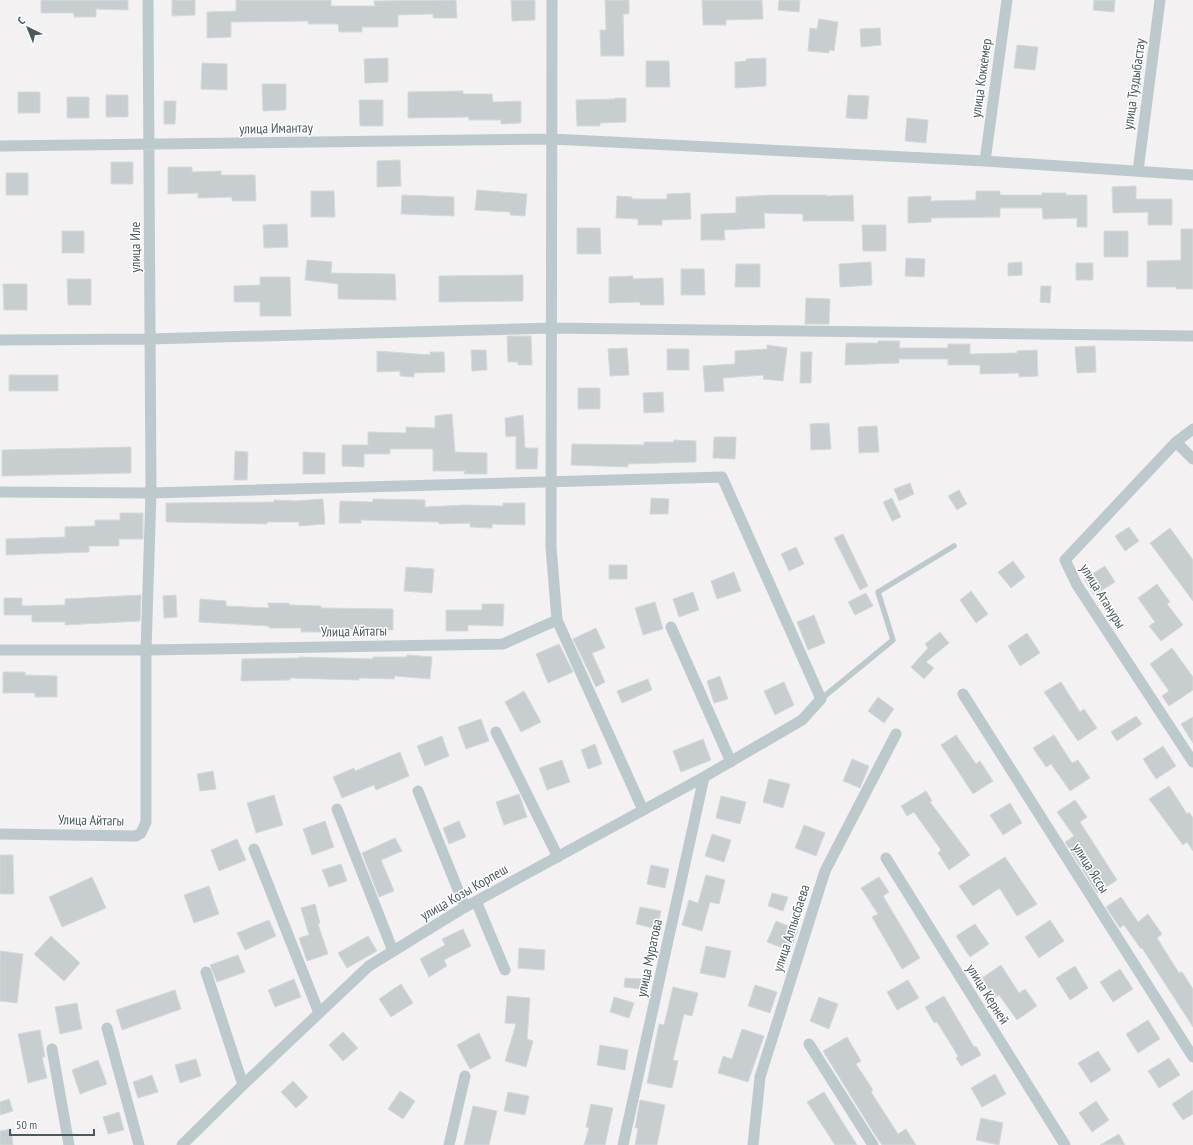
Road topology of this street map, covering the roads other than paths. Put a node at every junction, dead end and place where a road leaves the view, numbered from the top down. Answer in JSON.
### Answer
{"nodes":[{"id":1,"x":148,"y":0,"type":"edge"},
{"id":2,"x":552,"y":0,"type":"edge"},
{"id":3,"x":1007,"y":0,"type":"edge"},
{"id":4,"x":1160,"y":0,"type":"edge"},
{"id":5,"x":552,"y":139,"type":"junction"},
{"id":6,"x":149,"y":144,"type":"junction"},
{"id":7,"x":0,"y":146,"type":"edge"},
{"id":8,"x":985,"y":161,"type":"junction"},
{"id":9,"x":1138,"y":171,"type":"junction"},
{"id":10,"x":1193,"y":174,"type":"edge"},
{"id":11,"x":552,"y":328,"type":"junction"},
{"id":12,"x":1193,"y":336,"type":"edge"},
{"id":13,"x":150,"y":339,"type":"junction"},
{"id":14,"x":0,"y":340,"type":"edge"},
{"id":15,"x":1193,"y":429,"type":"edge"},
{"id":16,"x":1176,"y":442,"type":"junction"},
{"id":17,"x":1193,"y":459,"type":"edge"},
{"id":18,"x":552,"y":482,"type":"junction"},
{"id":19,"x":0,"y":492,"type":"edge"},
{"id":20,"x":151,"y":493,"type":"junction"},
{"id":21,"x":954,"y":546,"type":"dead end"},
{"id":22,"x":557,"y":620,"type":"junction"},
{"id":23,"x":671,"y":627,"type":"dead end"},
{"id":24,"x":0,"y":650,"type":"edge"},
{"id":25,"x":146,"y":650,"type":"junction"},
{"id":26,"x":964,"y":694,"type":"dead end"},
{"id":27,"x":822,"y":699,"type":"junction"},
{"id":28,"x":496,"y":732,"type":"dead end"},
{"id":29,"x":896,"y":734,"type":"dead end"},
{"id":30,"x":731,"y":762,"type":"junction"},
{"id":31,"x":1193,"y":762,"type":"edge"},
{"id":32,"x":704,"y":777,"type":"junction"},
{"id":33,"x":418,"y":791,"type":"dead end"},
{"id":34,"x":336,"y":809,"type":"dead end"},
{"id":35,"x":644,"y":810,"type":"junction"},
{"id":36,"x":0,"y":834,"type":"edge"},
{"id":37,"x":254,"y":850,"type":"dead end"},
{"id":38,"x":558,"y":857,"type":"junction"},
{"id":39,"x":886,"y":858,"type":"dead end"},
{"id":40,"x":476,"y":901,"type":"junction"},
{"id":41,"x":465,"y":907,"type":"junction"},
{"id":42,"x":393,"y":951,"type":"junction"},
{"id":43,"x":505,"y":970,"type":"dead end"},
{"id":44,"x":206,"y":972,"type":"dead end"},
{"id":45,"x":319,"y":1013,"type":"junction"},
{"id":46,"x":107,"y":1028,"type":"dead end"},
{"id":47,"x":808,"y":1044,"type":"dead end"},
{"id":48,"x":52,"y":1048,"type":"dead end"},
{"id":49,"x":1193,"y":1057,"type":"edge"},
{"id":50,"x":465,"y":1076,"type":"dead end"},
{"id":51,"x":243,"y":1085,"type":"junction"},
{"id":52,"x":69,"y":1145,"type":"edge"},
{"id":53,"x":139,"y":1145,"type":"edge"},
{"id":54,"x":182,"y":1145,"type":"edge"},
{"id":55,"x":450,"y":1145,"type":"edge"},
{"id":56,"x":623,"y":1145,"type":"edge"},
{"id":57,"x":753,"y":1145,"type":"edge"},
{"id":58,"x":873,"y":1145,"type":"edge"},
{"id":59,"x":1065,"y":1145,"type":"edge"}],
"edges":[{"from":1,"to":6,"type":"street","name":"улица Иле"},
{"from":2,"to":5,"type":"street"},
{"from":3,"to":8,"type":"street","name":"улица Коккемер"},
{"from":4,"to":9,"type":"street","name":"улица Туздыбастау"},
{"from":5,"to":6,"type":"street","name":"улица Имантау"},
{"from":5,"to":8,"type":"street","name":"улица Имантау"},
{"from":5,"to":11,"type":"street"},
{"from":6,"to":7,"type":"street","name":"улица Имантау"},
{"from":6,"to":13,"type":"street","name":"улица Иле"},
{"from":8,"to":9,"type":"street","name":"улица Имантау"},
{"from":9,"to":10,"type":"street","name":"улица Имантау"},
{"from":11,"to":12,"type":"street"},
{"from":11,"to":13,"type":"street"},
{"from":11,"to":18,"type":"street"},
{"from":13,"to":14,"type":"street"},
{"from":13,"to":20,"type":"street","name":"улица Иле"},
{"from":15,"to":16,"type":"street"},
{"from":16,"to":17,"type":"street"},
{"from":16,"to":31,"type":"street","name":"улица Атануры"},
{"from":18,"to":20,"type":"street"},
{"from":18,"to":22,"type":"street"},
{"from":18,"to":27,"type":"street"},
{"from":19,"to":20,"type":"street"},
{"from":20,"to":25,"type":"street","name":"Улица Айтагы"},
{"from":21,"to":27,"type":"lane"},
{"from":22,"to":25,"type":"street","name":"Улица Айтагы"},
{"from":22,"to":35,"type":"street"},
{"from":23,"to":30,"type":"street"},
{"from":24,"to":25,"type":"street","name":"Улица Айтагы"},
{"from":25,"to":36,"type":"street","name":"Улица Айтагы"},
{"from":26,"to":49,"type":"street","name":"улица Яссы"},
{"from":27,"to":30,"type":"street","name":"улица Козы Корпеш"},
{"from":28,"to":38,"type":"street"},
{"from":29,"to":57,"type":"street","name":"улица Алпысбаева"},
{"from":30,"to":32,"type":"street","name":"улица Козы Корпеш"},
{"from":32,"to":35,"type":"street","name":"улица Козы Корпеш"},
{"from":32,"to":56,"type":"street","name":"улица Муратова"},
{"from":33,"to":41,"type":"street"},
{"from":34,"to":42,"type":"street"},
{"from":35,"to":38,"type":"street","name":"улица Козы Корпеш"},
{"from":37,"to":45,"type":"street"},
{"from":38,"to":40,"type":"street","name":"улица Козы Корпеш"},
{"from":39,"to":59,"type":"street","name":"улица Керней"},
{"from":40,"to":41,"type":"street","name":"улица Козы Корпеш"},
{"from":40,"to":43,"type":"street"},
{"from":41,"to":42,"type":"street","name":"улица Козы Корпеш"},
{"from":42,"to":45,"type":"street","name":"улица Козы Корпеш"},
{"from":44,"to":51,"type":"street"},
{"from":45,"to":51,"type":"street","name":"улица Козы Корпеш"},
{"from":46,"to":53,"type":"street"},
{"from":47,"to":58,"type":"street"},
{"from":48,"to":52,"type":"street"},
{"from":50,"to":55,"type":"street"},
{"from":51,"to":54,"type":"street","name":"улица Козы Корпеш"}]}
